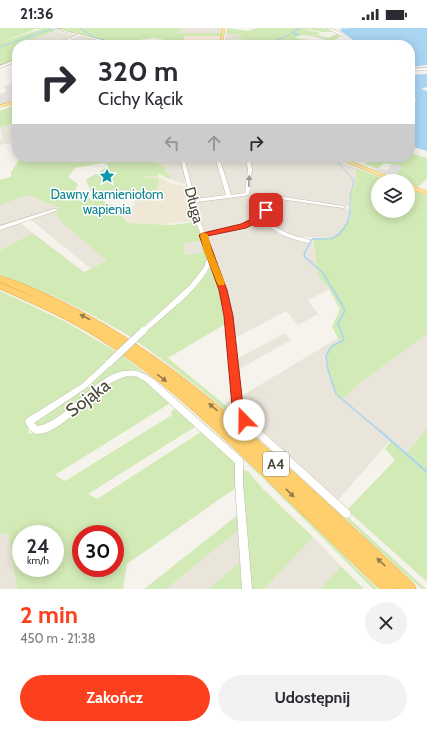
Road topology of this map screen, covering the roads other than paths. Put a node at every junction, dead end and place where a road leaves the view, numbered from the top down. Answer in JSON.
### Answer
{"nodes":[{"id":1,"x":224,"y":28,"type":"edge"},
{"id":2,"x":327,"y":28,"type":"edge"},
{"id":3,"x":51,"y":29,"type":"edge"},
{"id":4,"x":79,"y":36,"type":"junction"},
{"id":5,"x":68,"y":40,"type":"edge"},
{"id":6,"x":98,"y":40,"type":"edge"},
{"id":7,"x":222,"y":40,"type":"edge"},
{"id":8,"x":347,"y":40,"type":"edge"},
{"id":9,"x":12,"y":62,"type":"edge"},
{"id":10,"x":0,"y":67,"type":"edge"},
{"id":11,"x":427,"y":69,"type":"edge"},
{"id":12,"x":415,"y":70,"type":"edge"},
{"id":13,"x":12,"y":103,"type":"edge"},
{"id":14,"x":0,"y":106,"type":"edge"},
{"id":15,"x":183,"y":162,"type":"edge"},
{"id":16,"x":218,"y":162,"type":"edge"},
{"id":17,"x":249,"y":162,"type":"edge"},
{"id":18,"x":349,"y":162,"type":"edge"},
{"id":19,"x":379,"y":174,"type":"edge"},
{"id":20,"x":415,"y":189,"type":"edge"},
{"id":21,"x":427,"y":193,"type":"edge"},
{"id":22,"x":229,"y":197,"type":"junction"},
{"id":23,"x":193,"y":201,"type":"junction"},
{"id":24,"x":343,"y":207,"type":"dead end"},
{"id":25,"x":56,"y":210,"type":"dead end"},
{"id":26,"x":262,"y":218,"type":"junction"},
{"id":27,"x":0,"y":228,"type":"edge"},
{"id":28,"x":203,"y":235,"type":"junction"},
{"id":29,"x":308,"y":241,"type":"dead end"},
{"id":30,"x":210,"y":257,"type":"junction"},
{"id":31,"x":208,"y":266,"type":"junction"},
{"id":32,"x":216,"y":268,"type":"junction"},
{"id":33,"x":0,"y":279,"type":"edge"},
{"id":34,"x":0,"y":286,"type":"edge"},
{"id":35,"x":347,"y":514,"type":"dead end"},
{"id":36,"x":247,"y":589,"type":"edge"},
{"id":37,"x":390,"y":589,"type":"edge"},
{"id":38,"x":409,"y":589,"type":"edge"}],
"edges":[{"from":1,"to":7,"type":"main road"},
{"from":2,"to":8,"type":"street"},
{"from":3,"to":4,"type":"street"},
{"from":4,"to":5,"type":"street"},
{"from":4,"to":6,"type":"street"},
{"from":9,"to":10,"type":"street"},
{"from":11,"to":12,"type":"street"},
{"from":13,"to":14,"type":"main road"},
{"from":15,"to":23,"type":"street","name":"Długa"},
{"from":16,"to":22,"type":"street"},
{"from":22,"to":17,"type":"street","one_way":true},
{"from":18,"to":19,"type":"main road"},
{"from":20,"to":21,"type":"main road"},
{"from":22,"to":23,"type":"street"},
{"from":23,"to":28,"type":"street","name":"Długa"},
{"from":24,"to":26,"type":"street"},
{"from":25,"to":27,"type":"street"},
{"from":26,"to":28,"type":"street"},
{"from":26,"to":29,"type":"street"},
{"from":28,"to":30,"type":"street","name":"Długa"},
{"from":30,"to":31,"type":"street","name":"Sojąka"},
{"from":30,"to":32,"type":"street","name":"Długa"},
{"from":31,"to":32,"type":"street"},
{"from":31,"to":36,"type":"street","name":"Sojąka","bridge":true},
{"from":32,"to":35,"type":"street","name":"Długa"},
{"from":38,"to":33,"type":"highway","number":"A4","one_way":true},
{"from":34,"to":37,"type":"highway","number":"A4","one_way":true}]}
